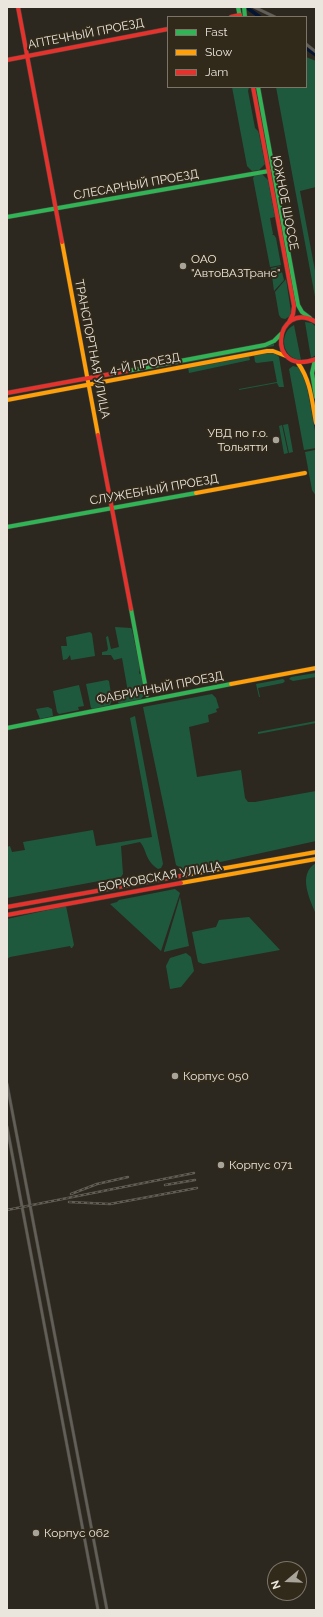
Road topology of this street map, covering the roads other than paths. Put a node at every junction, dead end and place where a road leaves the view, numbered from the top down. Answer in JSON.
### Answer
{"nodes":[{"id":1,"x":18,"y":7,"type":"edge"},
{"id":2,"x":238,"y":7,"type":"edge"},
{"id":3,"x":254,"y":7,"type":"edge"},
{"id":4,"x":240,"y":16,"type":"edge"},
{"id":5,"x":273,"y":16,"type":"edge"},
{"id":6,"x":167,"y":29,"type":"edge"},
{"id":7,"x":307,"y":45,"type":"edge"},
{"id":8,"x":316,"y":52,"type":"edge"},
{"id":9,"x":27,"y":56,"type":"junction"},
{"id":10,"x":7,"y":60,"type":"edge"},
{"id":11,"x":253,"y":88,"type":"edge"},
{"id":12,"x":258,"y":88,"type":"edge"},
{"id":13,"x":269,"y":171,"type":"junction"},
{"id":14,"x":56,"y":209,"type":"junction"},
{"id":15,"x":7,"y":217,"type":"edge"},
{"id":16,"x":310,"y":318,"type":"junction"},
{"id":17,"x":289,"y":322,"type":"junction"},
{"id":18,"x":316,"y":322,"type":"edge"},
{"id":19,"x":282,"y":333,"type":"junction"},
{"id":20,"x":286,"y":356,"type":"junction"},
{"id":21,"x":316,"y":360,"type":"edge"},
{"id":22,"x":298,"y":362,"type":"junction"},
{"id":23,"x":88,"y":378,"type":"junction"},
{"id":24,"x":89,"y":384,"type":"junction"},
{"id":25,"x":7,"y":394,"type":"edge"},
{"id":26,"x":316,"y":397,"type":"edge"},
{"id":27,"x":7,"y":400,"type":"edge"},
{"id":28,"x":316,"y":422,"type":"edge"},
{"id":29,"x":305,"y":473,"type":"dead end"},
{"id":30,"x":112,"y":508,"type":"junction"},
{"id":31,"x":7,"y":527,"type":"edge"},
{"id":32,"x":316,"y":668,"type":"edge"},
{"id":33,"x":147,"y":695,"type":"dead end"},
{"id":34,"x":7,"y":728,"type":"edge"},
{"id":35,"x":315,"y":852,"type":"edge"},
{"id":36,"x":316,"y":858,"type":"edge"},
{"id":37,"x":178,"y":876,"type":"junction"},
{"id":38,"x":180,"y":884,"type":"junction"},
{"id":39,"x":7,"y":907,"type":"edge"},
{"id":40,"x":7,"y":915,"type":"edge"},
{"id":41,"x":7,"y":1084,"type":"edge"},
{"id":42,"x":7,"y":1127,"type":"edge"},
{"id":43,"x":21,"y":1158,"type":"junction"},
{"id":44,"x":13,"y":1159,"type":"junction"},
{"id":45,"x":37,"y":1245,"type":"junction"},
{"id":46,"x":30,"y":1246,"type":"junction"},
{"id":47,"x":60,"y":1363,"type":"junction"},
{"id":48,"x":52,"y":1365,"type":"junction"},
{"id":49,"x":98,"y":1610,"type":"edge"},
{"id":50,"x":107,"y":1610,"type":"edge"}],
"edges":[{"from":1,"to":9,"type":"main road","name":"ТРАНСПОРТНАЯ УЛИЦА"},
{"from":2,"to":4,"type":"main road"},
{"from":3,"to":5,"type":"street"},
{"from":6,"to":9,"type":"main road","name":"АПТЕЧНЫЙ ПРОЕЗД"},
{"from":7,"to":8,"type":"street"},
{"from":9,"to":10,"type":"main road","name":"АПТЕЧНЫЙ ПРОЕЗД"},
{"from":9,"to":14,"type":"main road","name":"ТРАНСПОРТНАЯ УЛИЦА"},
{"from":11,"to":13,"type":"main road","name":"ЮЖНОЕ ШОССЕ"},
{"from":12,"to":16,"type":"main road","name":"ЮЖНОЕ ШОССЕ"},
{"from":13,"to":14,"type":"main road","name":"СЛЕСАРНЫЙ ПРОЕЗД"},
{"from":13,"to":17,"type":"main road","name":"ЮЖНОЕ ШОССЕ"},
{"from":14,"to":15,"type":"main road","name":"СЛЕСАРНЫЙ ПРОЕЗД"},
{"from":14,"to":23,"type":"main road","name":"ТРАНСПОРТНАЯ УЛИЦА"},
{"from":16,"to":17,"type":"main road"},
{"from":16,"to":18,"type":"main road","name":"ЮЖНОЕ ШОССЕ"},
{"from":17,"to":19,"type":"main road","name":"ЮЖНОЕ ШОССЕ"},
{"from":19,"to":20,"type":"main road"},
{"from":19,"to":23,"type":"main road","name":"4-Й ПРОЕЗД"},
{"from":20,"to":22,"type":"main road","name":"4-Й ПРОЕЗД"},
{"from":20,"to":24,"type":"main road","name":"4-Й ПРОЕЗД"},
{"from":21,"to":22,"type":"main road"},
{"from":21,"to":26,"type":"main road"},
{"from":22,"to":28,"type":"main road"},
{"from":23,"to":24,"type":"main road","name":"ТРАНСПОРТНАЯ УЛИЦА"},
{"from":23,"to":25,"type":"main road","name":"4-Й ПРОЕЗД"},
{"from":24,"to":27,"type":"main road","name":"4-Й ПРОЕЗД"},
{"from":24,"to":30,"type":"main road","name":"ТРАНСПОРТНАЯ УЛИЦА"},
{"from":29,"to":30,"type":"main road","name":"СЛУЖЕБНЫЙ ПРОЕЗД"},
{"from":30,"to":31,"type":"main road","name":"СЛУЖЕБНЫЙ ПРОЕЗД"},
{"from":30,"to":33,"type":"main road","name":"ТРАНСПОРТНАЯ УЛИЦА"},
{"from":32,"to":34,"type":"main road","name":"ФАБРИЧНЫЙ ПРОЕЗД"},
{"from":35,"to":37,"type":"main road","name":"БОРКОВСКАЯ УЛИЦА"},
{"from":36,"to":38,"type":"main road","name":"БОРКОВСКАЯ УЛИЦА"},
{"from":37,"to":38,"type":"main road"},
{"from":37,"to":39,"type":"main road","name":"БОРКОВСКАЯ УЛИЦА"},
{"from":38,"to":40,"type":"main road","name":"БОРКОВСКАЯ УЛИЦА"},
{"from":41,"to":43,"type":"street"},
{"from":42,"to":44,"type":"street"},
{"from":43,"to":44,"type":"street"},
{"from":43,"to":45,"type":"street"},
{"from":44,"to":46,"type":"street"},
{"from":45,"to":46,"type":"street"},
{"from":45,"to":47,"type":"street"},
{"from":46,"to":48,"type":"street"},
{"from":47,"to":48,"type":"street"},
{"from":47,"to":50,"type":"street"},
{"from":48,"to":49,"type":"street"}]}
